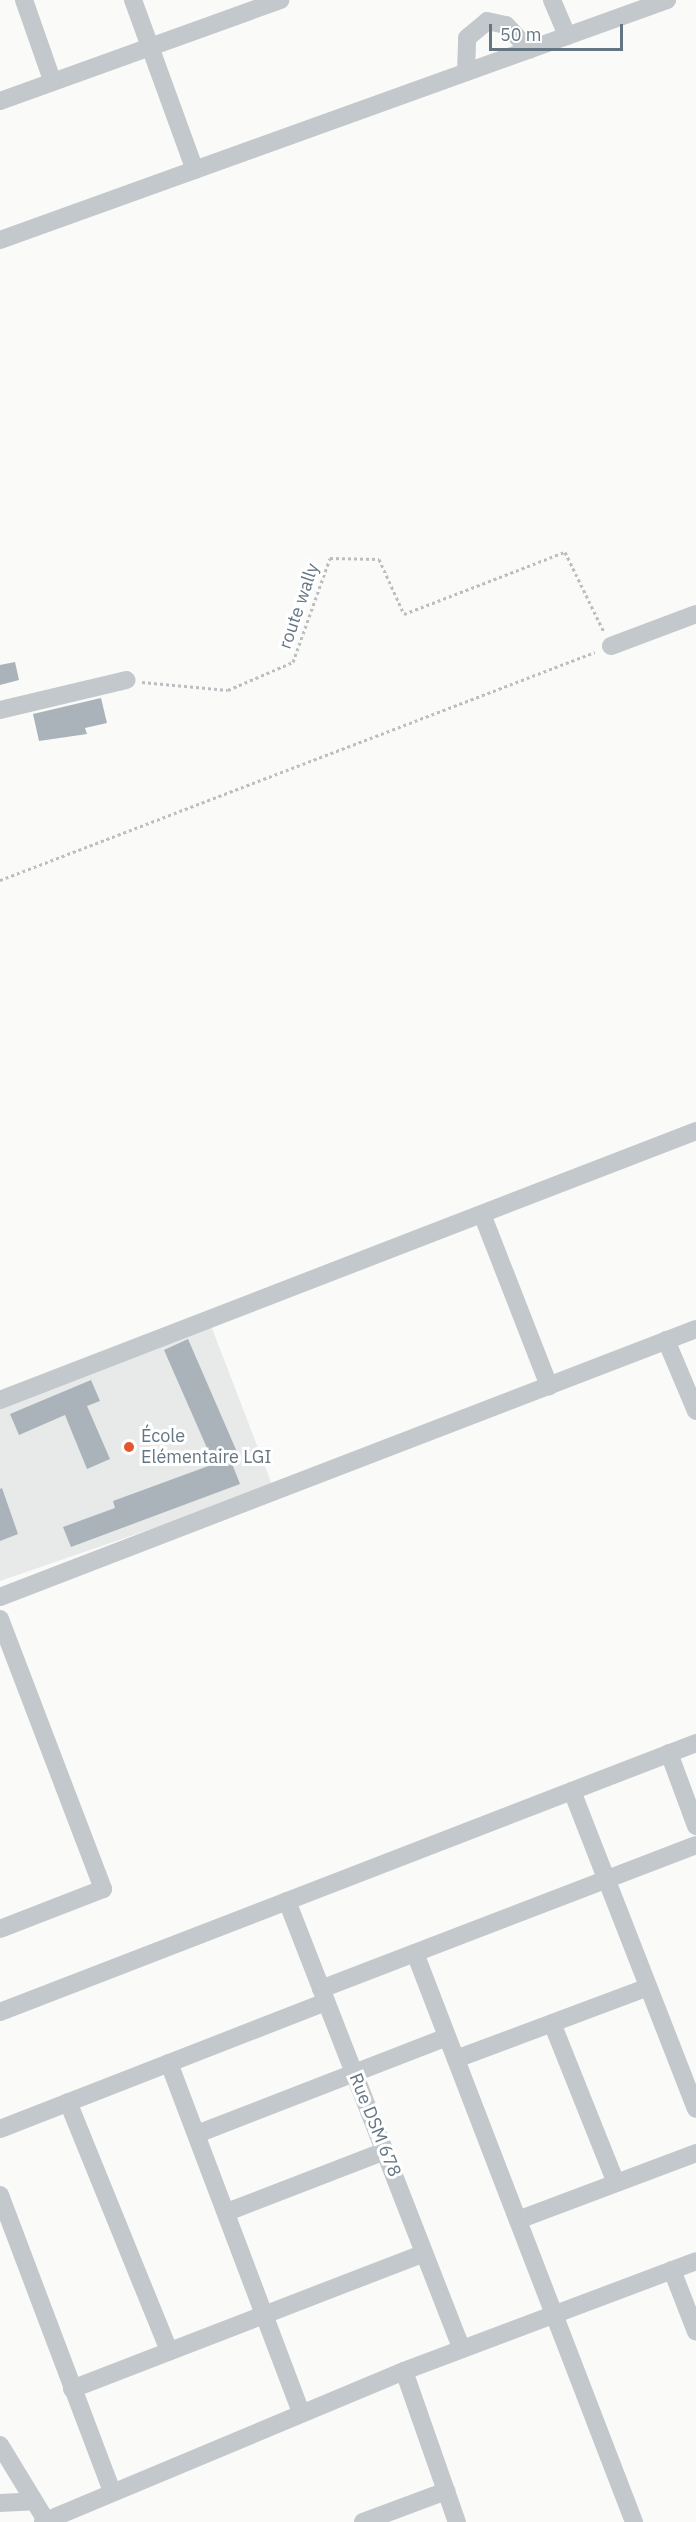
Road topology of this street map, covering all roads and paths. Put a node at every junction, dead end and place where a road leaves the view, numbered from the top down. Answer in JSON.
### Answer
{"nodes":[{"id":1,"x":24,"y":0,"type":"edge"},
{"id":2,"x":133,"y":0,"type":"edge"},
{"id":3,"x":280,"y":0,"type":"edge"},
{"id":4,"x":552,"y":0,"type":"edge"},
{"id":5,"x":665,"y":0,"type":"edge"},
{"id":6,"x":239,"y":7,"type":"edge"},
{"id":7,"x":567,"y":36,"type":"junction"},
{"id":8,"x":149,"y":47,"type":"junction"},
{"id":9,"x":529,"y":50,"type":"junction"},
{"id":10,"x":466,"y":72,"type":"junction"},
{"id":11,"x":52,"y":80,"type":"junction"},
{"id":12,"x":0,"y":101,"type":"edge"},
{"id":13,"x":195,"y":170,"type":"junction"},
{"id":14,"x":0,"y":240,"type":"edge"},
{"id":15,"x":696,"y":614,"type":"edge"},
{"id":16,"x":611,"y":646,"type":"junction"},
{"id":17,"x":127,"y":680,"type":"joint"},
{"id":18,"x":0,"y":710,"type":"edge"},
{"id":19,"x":0,"y":880,"type":"edge"},
{"id":20,"x":696,"y":1131,"type":"edge"},
{"id":21,"x":482,"y":1214,"type":"junction"},
{"id":22,"x":696,"y":1329,"type":"edge"},
{"id":23,"x":666,"y":1340,"type":"junction"},
{"id":24,"x":549,"y":1386,"type":"junction"},
{"id":25,"x":0,"y":1400,"type":"edge"},
{"id":26,"x":696,"y":1411,"type":"edge"},
{"id":27,"x":0,"y":1597,"type":"edge"},
{"id":28,"x":0,"y":1619,"type":"edge"},
{"id":29,"x":696,"y":1743,"type":"edge"},
{"id":30,"x":669,"y":1753,"type":"junction"},
{"id":31,"x":572,"y":1791,"type":"junction"},
{"id":32,"x":696,"y":1826,"type":"edge"},
{"id":33,"x":696,"y":1845,"type":"edge"},
{"id":34,"x":606,"y":1880,"type":"junction"},
{"id":35,"x":286,"y":1901,"type":"junction"},
{"id":36,"x":0,"y":1929,"type":"edge"},
{"id":37,"x":415,"y":1953,"type":"junction"},
{"id":38,"x":646,"y":1988,"type":"junction"},
{"id":39,"x":323,"y":1996,"type":"junction"},
{"id":40,"x":0,"y":2012,"type":"edge"},
{"id":41,"x":552,"y":2023,"type":"junction"},
{"id":42,"x":447,"y":2037,"type":"junction"},
{"id":43,"x":456,"y":2059,"type":"junction"},
{"id":44,"x":169,"y":2063,"type":"junction"},
{"id":45,"x":354,"y":2072,"type":"junction"},
{"id":46,"x":68,"y":2102,"type":"junction"},
{"id":47,"x":696,"y":2109,"type":"edge"},
{"id":48,"x":0,"y":2128,"type":"edge"},
{"id":49,"x":197,"y":2134,"type":"junction"},
{"id":50,"x":385,"y":2151,"type":"junction"},
{"id":51,"x":696,"y":2153,"type":"edge"},
{"id":52,"x":616,"y":2183,"type":"junction"},
{"id":53,"x":0,"y":2195,"type":"edge"},
{"id":54,"x":227,"y":2212,"type":"junction"},
{"id":55,"x":518,"y":2220,"type":"junction"},
{"id":56,"x":424,"y":2253,"type":"junction"},
{"id":57,"x":696,"y":2261,"type":"edge"},
{"id":58,"x":672,"y":2270,"type":"junction"},
{"id":59,"x":264,"y":2314,"type":"junction"},
{"id":60,"x":554,"y":2315,"type":"junction"},
{"id":61,"x":696,"y":2332,"type":"edge"},
{"id":62,"x":462,"y":2349,"type":"junction"},
{"id":63,"x":169,"y":2351,"type":"junction"},
{"id":64,"x":404,"y":2372,"type":"junction"},
{"id":65,"x":72,"y":2389,"type":"junction"},
{"id":66,"x":301,"y":2413,"type":"junction"},
{"id":67,"x":0,"y":2445,"type":"edge"},
{"id":68,"x":112,"y":2491,"type":"junction"},
{"id":69,"x":446,"y":2491,"type":"junction"},
{"id":70,"x":34,"y":2501,"type":"junction"},
{"id":71,"x":0,"y":2504,"type":"edge"},
{"id":72,"x":45,"y":2521,"type":"edge"},
{"id":73,"x":363,"y":2522,"type":"edge"},
{"id":74,"x":458,"y":2522,"type":"edge"},
{"id":75,"x":634,"y":2522,"type":"edge"}],
"edges":[{"from":1,"to":11,"type":"street"},
{"from":2,"to":8,"type":"street"},
{"from":3,"to":6,"type":"street"},
{"from":4,"to":7,"type":"street"},
{"from":5,"to":7,"type":"street"},
{"from":6,"to":8,"type":"street"},
{"from":7,"to":9,"type":"street"},
{"from":8,"to":11,"type":"street"},
{"from":8,"to":13,"type":"street"},
{"from":9,"to":10,"type":"street"},
{"from":9,"to":10,"type":"street"},
{"from":10,"to":13,"type":"street"},
{"from":11,"to":12,"type":"street"},
{"from":13,"to":14,"type":"street"},
{"from":15,"to":16,"type":"street"},
{"from":16,"to":17,"type":"path","name":"route wally"},
{"from":16,"to":19,"type":"path"},
{"from":17,"to":18,"type":"street"},
{"from":20,"to":21,"type":"street"},
{"from":21,"to":24,"type":"street"},
{"from":21,"to":25,"type":"street"},
{"from":22,"to":23,"type":"street"},
{"from":23,"to":24,"type":"street"},
{"from":23,"to":26,"type":"street"},
{"from":24,"to":27,"type":"street"},
{"from":28,"to":36,"type":"street"},
{"from":29,"to":30,"type":"street"},
{"from":30,"to":31,"type":"street"},
{"from":30,"to":32,"type":"street"},
{"from":31,"to":34,"type":"street"},
{"from":31,"to":35,"type":"street"},
{"from":33,"to":34,"type":"street"},
{"from":34,"to":37,"type":"street"},
{"from":34,"to":38,"type":"street"},
{"from":35,"to":39,"type":"street","name":"Rue DSM 678"},
{"from":35,"to":40,"type":"street"},
{"from":37,"to":39,"type":"street"},
{"from":37,"to":42,"type":"street"},
{"from":38,"to":41,"type":"street"},
{"from":38,"to":47,"type":"street"},
{"from":39,"to":44,"type":"street"},
{"from":39,"to":45,"type":"street","name":"Rue DSM 678"},
{"from":41,"to":43,"type":"street"},
{"from":41,"to":52,"type":"street"},
{"from":42,"to":43,"type":"street"},
{"from":42,"to":45,"type":"street"},
{"from":43,"to":55,"type":"street"},
{"from":44,"to":46,"type":"street"},
{"from":44,"to":49,"type":"street"},
{"from":45,"to":49,"type":"street"},
{"from":45,"to":50,"type":"street","name":"Rue DSM 678"},
{"from":46,"to":48,"type":"street"},
{"from":46,"to":63,"type":"street"},
{"from":49,"to":54,"type":"street"},
{"from":50,"to":54,"type":"street"},
{"from":50,"to":56,"type":"street","name":"Rue DSM 678"},
{"from":51,"to":52,"type":"street"},
{"from":52,"to":55,"type":"street"},
{"from":53,"to":65,"type":"street"},
{"from":54,"to":59,"type":"street"},
{"from":55,"to":60,"type":"street"},
{"from":56,"to":59,"type":"street"},
{"from":56,"to":62,"type":"street","name":"Rue DSM 678"},
{"from":57,"to":58,"type":"street"},
{"from":58,"to":60,"type":"street"},
{"from":58,"to":61,"type":"street"},
{"from":59,"to":63,"type":"street"},
{"from":59,"to":66,"type":"street"},
{"from":60,"to":62,"type":"street"},
{"from":60,"to":75,"type":"street"},
{"from":62,"to":64,"type":"street"},
{"from":63,"to":65,"type":"street"},
{"from":64,"to":66,"type":"street"},
{"from":64,"to":69,"type":"street"},
{"from":65,"to":68,"type":"street"},
{"from":66,"to":68,"type":"street"},
{"from":67,"to":70,"type":"street"},
{"from":68,"to":72,"type":"street"},
{"from":69,"to":73,"type":"street"},
{"from":69,"to":74,"type":"street"},
{"from":70,"to":71,"type":"street"},
{"from":70,"to":72,"type":"street"}]}
